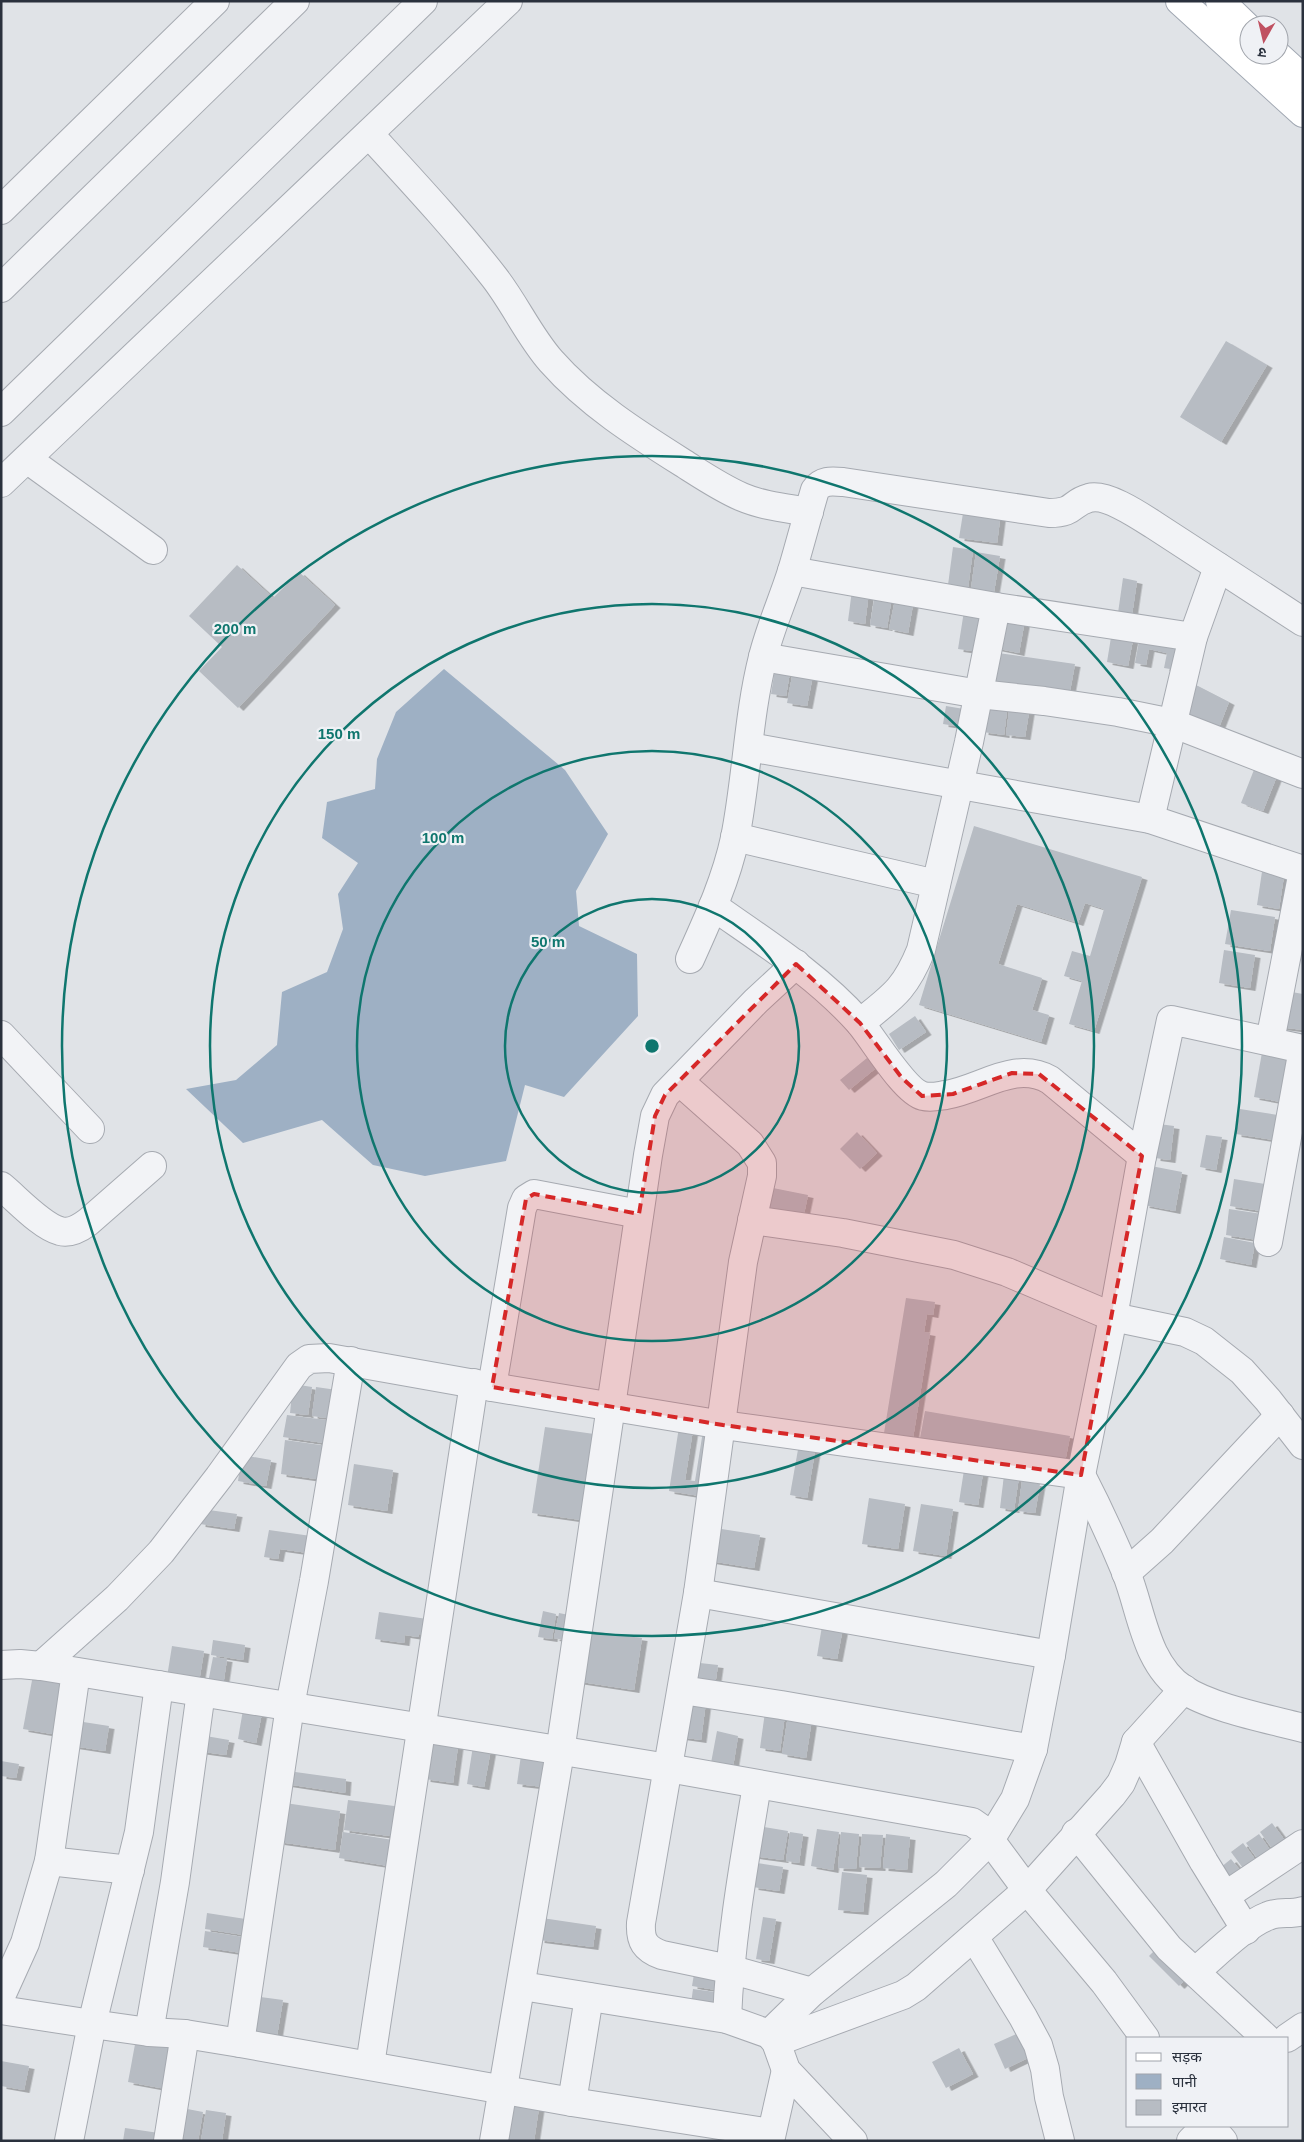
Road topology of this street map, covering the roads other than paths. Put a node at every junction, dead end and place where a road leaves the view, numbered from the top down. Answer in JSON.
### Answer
{"nodes":[{"id":1,"x":215,"y":1,"type":"edge"},
{"id":2,"x":295,"y":1,"type":"edge"},
{"id":3,"x":422,"y":1,"type":"edge"},
{"id":4,"x":508,"y":1,"type":"edge"},
{"id":5,"x":1180,"y":1,"type":"edge"},
{"id":6,"x":1220,"y":1,"type":"edge"},
{"id":7,"x":1239,"y":19,"type":"edge"},
{"id":8,"x":1288,"y":65,"type":"edge"},
{"id":9,"x":1303,"y":79,"type":"edge"},
{"id":10,"x":1303,"y":114,"type":"edge"},
{"id":11,"x":369,"y":134,"type":"junction"},
{"id":12,"x":1,"y":210,"type":"edge"},
{"id":13,"x":1,"y":288,"type":"edge"},
{"id":14,"x":1,"y":412,"type":"edge"},
{"id":15,"x":27,"y":459,"type":"junction"},
{"id":16,"x":1,"y":483,"type":"edge"},
{"id":17,"x":809,"y":512,"type":"junction"},
{"id":18,"x":153,"y":550,"type":"dead end"},
{"id":19,"x":1218,"y":567,"type":"junction"},
{"id":20,"x":792,"y":571,"type":"junction"},
{"id":21,"x":996,"y":607,"type":"junction"},
{"id":22,"x":1303,"y":622,"type":"edge"},
{"id":23,"x":1193,"y":637,"type":"junction"},
{"id":24,"x":763,"y":656,"type":"junction"},
{"id":25,"x":979,"y":694,"type":"junction"},
{"id":26,"x":1172,"y":723,"type":"junction"},
{"id":27,"x":749,"y":747,"type":"junction"},
{"id":28,"x":1303,"y":774,"type":"edge"},
{"id":29,"x":959,"y":784,"type":"junction"},
{"id":30,"x":1150,"y":819,"type":"junction"},
{"id":31,"x":735,"y":837,"type":"junction"},
{"id":32,"x":1303,"y":871,"type":"edge"},
{"id":33,"x":936,"y":884,"type":"junction"},
{"id":34,"x":713,"y":906,"type":"junction"},
{"id":35,"x":690,"y":959,"type":"dead end"},
{"id":36,"x":796,"y":964,"type":"junction"},
{"id":37,"x":860,"y":1023,"type":"junction"},
{"id":38,"x":1,"y":1035,"type":"edge"},
{"id":39,"x":1270,"y":1041,"type":"junction"},
{"id":40,"x":1303,"y":1049,"type":"edge"},
{"id":41,"x":679,"y":1081,"type":"junction"},
{"id":42,"x":90,"y":1129,"type":"dead end"},
{"id":43,"x":1142,"y":1156,"type":"junction"},
{"id":44,"x":152,"y":1166,"type":"dead end"},
{"id":45,"x":1,"y":1186,"type":"edge"},
{"id":46,"x":639,"y":1214,"type":"junction"},
{"id":47,"x":752,"y":1220,"type":"junction"},
{"id":48,"x":1268,"y":1242,"type":"dead end"},
{"id":49,"x":1113,"y":1317,"type":"junction"},
{"id":50,"x":351,"y":1361,"type":"junction"},
{"id":51,"x":483,"y":1385,"type":"junction"},
{"id":52,"x":612,"y":1406,"type":"junction"},
{"id":53,"x":1280,"y":1415,"type":"junction"},
{"id":54,"x":722,"y":1425,"type":"junction"},
{"id":55,"x":1303,"y":1445,"type":"edge"},
{"id":56,"x":1081,"y":1474,"type":"junction"},
{"id":57,"x":1126,"y":1573,"type":"junction"},
{"id":58,"x":698,"y":1593,"type":"junction"},
{"id":59,"x":1051,"y":1655,"type":"junction"},
{"id":60,"x":1,"y":1664,"type":"edge"},
{"id":61,"x":41,"y":1666,"type":"junction"},
{"id":62,"x":76,"y":1672,"type":"junction"},
{"id":63,"x":159,"y":1686,"type":"junction"},
{"id":64,"x":1184,"y":1689,"type":"junction"},
{"id":65,"x":682,"y":1690,"type":"junction"},
{"id":66,"x":201,"y":1692,"type":"junction"},
{"id":67,"x":290,"y":1706,"type":"junction"},
{"id":68,"x":422,"y":1728,"type":"junction"},
{"id":69,"x":1303,"y":1728,"type":"edge"},
{"id":70,"x":1136,"y":1742,"type":"junction"},
{"id":71,"x":1033,"y":1749,"type":"junction"},
{"id":72,"x":560,"y":1752,"type":"junction"},
{"id":73,"x":668,"y":1768,"type":"junction"},
{"id":74,"x":757,"y":1785,"type":"junction"},
{"id":75,"x":1076,"y":1833,"type":"junction"},
{"id":76,"x":990,"y":1840,"type":"junction"},
{"id":77,"x":1303,"y":1844,"type":"edge"},
{"id":78,"x":49,"y":1861,"type":"junction"},
{"id":79,"x":130,"y":1870,"type":"junction"},
{"id":80,"x":1027,"y":1890,"type":"junction"},
{"id":81,"x":1225,"y":1896,"type":"junction"},
{"id":82,"x":1303,"y":1911,"type":"edge"},
{"id":83,"x":1246,"y":1930,"type":"junction"},
{"id":84,"x":974,"y":1937,"type":"junction"},
{"id":85,"x":729,"y":1969,"type":"junction"},
{"id":86,"x":1196,"y":1971,"type":"junction"},
{"id":87,"x":522,"y":1986,"type":"junction"},
{"id":88,"x":812,"y":1992,"type":"junction"},
{"id":89,"x":1,"y":1996,"type":"edge"},
{"id":90,"x":590,"y":1997,"type":"junction"},
{"id":91,"x":1,"y":2010,"type":"edge"},
{"id":92,"x":727,"y":2019,"type":"junction"},
{"id":93,"x":92,"y":2024,"type":"junction"},
{"id":94,"x":1303,"y":2027,"type":"edge"},
{"id":95,"x":149,"y":2032,"type":"junction"},
{"id":96,"x":185,"y":2034,"type":"junction"},
{"id":97,"x":1144,"y":2037,"type":"edge"},
{"id":98,"x":1265,"y":2037,"type":"edge"},
{"id":99,"x":1289,"y":2037,"type":"edge"},
{"id":100,"x":772,"y":2038,"type":"junction"},
{"id":101,"x":240,"y":2043,"type":"junction"},
{"id":102,"x":370,"y":2065,"type":"junction"},
{"id":103,"x":786,"y":2070,"type":"junction"},
{"id":104,"x":502,"y":2089,"type":"junction"},
{"id":105,"x":572,"y":2102,"type":"junction"},
{"id":106,"x":1207,"y":2127,"type":"edge"},
{"id":107,"x":1209,"y":2127,"type":"edge"},
{"id":108,"x":771,"y":2137,"type":"edge"},
{"id":109,"x":69,"y":2141,"type":"edge"},
{"id":110,"x":168,"y":2141,"type":"edge"},
{"id":111,"x":494,"y":2141,"type":"edge"},
{"id":112,"x":853,"y":2141,"type":"edge"},
{"id":113,"x":1060,"y":2141,"type":"edge"},
{"id":114,"x":1190,"y":2141,"type":"edge"},
{"id":115,"x":1223,"y":2141,"type":"edge"}],
"edges":[{"from":1,"to":12,"type":"street"},
{"from":2,"to":13,"type":"street"},
{"from":3,"to":14,"type":"street"},
{"from":4,"to":11,"type":"street"},
{"from":5,"to":10,"type":"main road"},
{"from":6,"to":7,"type":"main road"},
{"from":8,"to":9,"type":"main road"},
{"from":11,"to":15,"type":"street"},
{"from":11,"to":17,"type":"street"},
{"from":15,"to":16,"type":"street"},
{"from":15,"to":18,"type":"street"},
{"from":17,"to":19,"type":"street"},
{"from":17,"to":20,"type":"street"},
{"from":19,"to":22,"type":"street"},
{"from":19,"to":23,"type":"street"},
{"from":20,"to":21,"type":"street"},
{"from":20,"to":24,"type":"street"},
{"from":21,"to":23,"type":"street"},
{"from":21,"to":25,"type":"street"},
{"from":23,"to":26,"type":"street"},
{"from":24,"to":25,"type":"street"},
{"from":24,"to":27,"type":"street"},
{"from":25,"to":26,"type":"street"},
{"from":25,"to":29,"type":"street"},
{"from":26,"to":28,"type":"street"},
{"from":26,"to":30,"type":"street"},
{"from":27,"to":29,"type":"street"},
{"from":27,"to":31,"type":"street"},
{"from":29,"to":30,"type":"street"},
{"from":29,"to":33,"type":"street"},
{"from":30,"to":32,"type":"street"},
{"from":31,"to":33,"type":"street"},
{"from":31,"to":34,"type":"street"},
{"from":32,"to":39,"type":"street"},
{"from":33,"to":37,"type":"street"},
{"from":34,"to":35,"type":"street"},
{"from":34,"to":36,"type":"street"},
{"from":36,"to":37,"type":"street"},
{"from":36,"to":41,"type":"street"},
{"from":37,"to":43,"type":"street"},
{"from":38,"to":42,"type":"street"},
{"from":39,"to":40,"type":"street"},
{"from":39,"to":43,"type":"street"},
{"from":40,"to":48,"type":"street"},
{"from":41,"to":46,"type":"street"},
{"from":41,"to":47,"type":"street"},
{"from":43,"to":49,"type":"street"},
{"from":44,"to":45,"type":"street"},
{"from":46,"to":51,"type":"street"},
{"from":46,"to":52,"type":"street"},
{"from":47,"to":49,"type":"street"},
{"from":47,"to":54,"type":"street"},
{"from":49,"to":53,"type":"street"},
{"from":49,"to":56,"type":"street"},
{"from":50,"to":51,"type":"street"},
{"from":50,"to":61,"type":"street"},
{"from":50,"to":67,"type":"street"},
{"from":51,"to":52,"type":"street"},
{"from":51,"to":68,"type":"street"},
{"from":52,"to":54,"type":"street"},
{"from":52,"to":72,"type":"street"},
{"from":53,"to":55,"type":"street"},
{"from":53,"to":57,"type":"street"},
{"from":54,"to":56,"type":"street"},
{"from":54,"to":58,"type":"street"},
{"from":56,"to":57,"type":"street"},
{"from":56,"to":59,"type":"street"},
{"from":57,"to":64,"type":"street"},
{"from":58,"to":59,"type":"street"},
{"from":58,"to":65,"type":"street"},
{"from":59,"to":71,"type":"street"},
{"from":60,"to":61,"type":"street"},
{"from":61,"to":62,"type":"street"},
{"from":62,"to":63,"type":"street"},
{"from":62,"to":78,"type":"street"},
{"from":63,"to":66,"type":"street"},
{"from":63,"to":79,"type":"street"},
{"from":64,"to":69,"type":"street"},
{"from":64,"to":70,"type":"street"},
{"from":65,"to":71,"type":"street"},
{"from":65,"to":73,"type":"street"},
{"from":66,"to":67,"type":"street"},
{"from":66,"to":95,"type":"street"},
{"from":67,"to":68,"type":"street"},
{"from":67,"to":101,"type":"street"},
{"from":68,"to":72,"type":"street"},
{"from":68,"to":102,"type":"street"},
{"from":70,"to":75,"type":"street"},
{"from":70,"to":81,"type":"street"},
{"from":71,"to":76,"type":"street"},
{"from":72,"to":73,"type":"street"},
{"from":72,"to":87,"type":"street"},
{"from":73,"to":74,"type":"street"},
{"from":73,"to":85,"type":"street"},
{"from":74,"to":76,"type":"street"},
{"from":74,"to":85,"type":"street"},
{"from":75,"to":80,"type":"street"},
{"from":75,"to":86,"type":"street"},
{"from":76,"to":80,"type":"street"},
{"from":76,"to":88,"type":"street"},
{"from":77,"to":81,"type":"street"},
{"from":78,"to":79,"type":"street"},
{"from":78,"to":89,"type":"street"},
{"from":79,"to":93,"type":"street"},
{"from":80,"to":84,"type":"street"},
{"from":80,"to":97,"type":"street"},
{"from":81,"to":83,"type":"street"},
{"from":82,"to":83,"type":"street"},
{"from":83,"to":86,"type":"street"},
{"from":84,"to":100,"type":"street"},
{"from":84,"to":113,"type":"street"},
{"from":85,"to":88,"type":"street"},
{"from":85,"to":92,"type":"street"},
{"from":86,"to":98,"type":"street"},
{"from":87,"to":90,"type":"street"},
{"from":87,"to":104,"type":"street"},
{"from":88,"to":100,"type":"street"},
{"from":90,"to":92,"type":"street"},
{"from":90,"to":105,"type":"street"},
{"from":91,"to":93,"type":"street"},
{"from":92,"to":100,"type":"street"},
{"from":93,"to":95,"type":"street"},
{"from":93,"to":109,"type":"street"},
{"from":94,"to":99,"type":"street"},
{"from":95,"to":96,"type":"street"},
{"from":96,"to":101,"type":"street"},
{"from":96,"to":110,"type":"street"},
{"from":100,"to":103,"type":"street"},
{"from":101,"to":102,"type":"street"},
{"from":102,"to":104,"type":"street"},
{"from":103,"to":108,"type":"street"},
{"from":103,"to":112,"type":"street"},
{"from":104,"to":105,"type":"street"},
{"from":104,"to":111,"type":"street"},
{"from":105,"to":108,"type":"street"},
{"from":106,"to":114,"type":"street"},
{"from":107,"to":115,"type":"street"}]}
